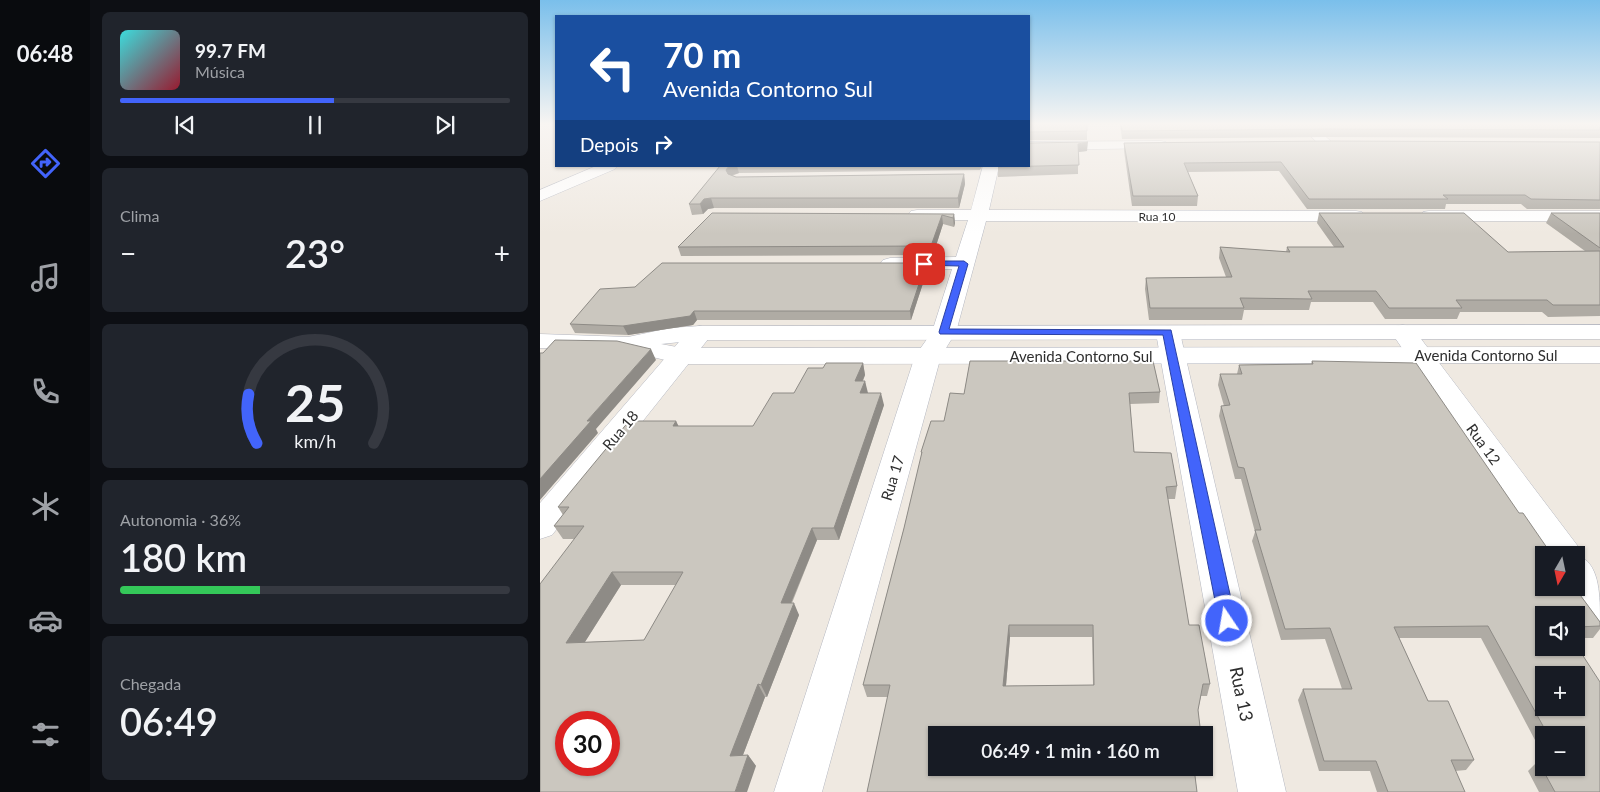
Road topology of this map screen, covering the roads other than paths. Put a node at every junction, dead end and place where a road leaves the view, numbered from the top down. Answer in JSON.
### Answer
{"nodes":[{"id":1,"x":608,"y":167,"type":"edge"},
{"id":2,"x":982,"y":174,"type":"edge"},
{"id":3,"x":540,"y":196,"type":"edge"},
{"id":4,"x":901,"y":215,"type":"edge"},
{"id":5,"x":979,"y":215,"type":"junction"},
{"id":6,"x":1373,"y":216,"type":"edge"},
{"id":7,"x":1413,"y":216,"type":"edge"},
{"id":8,"x":1600,"y":216,"type":"edge"},
{"id":9,"x":874,"y":264,"type":"edge"},
{"id":10,"x":964,"y":264,"type":"junction"},
{"id":11,"x":1600,"y":332,"type":"edge"},
{"id":12,"x":700,"y":333,"type":"junction"},
{"id":13,"x":540,"y":341,"type":"edge"},
{"id":14,"x":623,"y":343,"type":"junction"},
{"id":15,"x":936,"y":344,"type":"junction"},
{"id":16,"x":1170,"y":344,"type":"junction"},
{"id":17,"x":1411,"y":344,"type":"junction"},
{"id":18,"x":1600,"y":355,"type":"edge"},
{"id":19,"x":682,"y":356,"type":"junction"},
{"id":20,"x":540,"y":526,"type":"edge"},
{"id":21,"x":1557,"y":546,"type":"edge"},
{"id":22,"x":1585,"y":583,"type":"edge"},
{"id":23,"x":1600,"y":604,"type":"edge"},
{"id":24,"x":798,"y":792,"type":"edge"},
{"id":25,"x":1262,"y":792,"type":"edge"}],
"edges":[{"from":1,"to":3,"type":"street"},
{"from":2,"to":5,"type":"street","name":"Rua 17"},
{"from":4,"to":5,"type":"street","name":"Rua 10"},
{"from":5,"to":6,"type":"street","name":"Rua 10"},
{"from":5,"to":10,"type":"street","name":"Rua 17"},
{"from":7,"to":8,"type":"street"},
{"from":9,"to":10,"type":"street"},
{"from":10,"to":15,"type":"street","name":"Rua 17"},
{"from":11,"to":17,"type":"street","name":"Avenida Contorno Sul"},
{"from":12,"to":14,"type":"street","name":"Avenida Contorno Sul"},
{"from":12,"to":15,"type":"street","name":"Avenida Contorno Sul"},
{"from":12,"to":19,"type":"street","name":"Rua 18"},
{"from":13,"to":14,"type":"street","name":"Avenida Contorno Sul"},
{"from":14,"to":19,"type":"street","name":"Avenida Contorno Sul"},
{"from":15,"to":16,"type":"street","name":"Avenida Contorno Sul"},
{"from":15,"to":19,"type":"street","name":"Avenida Contorno Sul"},
{"from":15,"to":24,"type":"street","name":"Rua 17"},
{"from":16,"to":17,"type":"street","name":"Avenida Contorno Sul"},
{"from":16,"to":25,"type":"street","name":"Rua 13"},
{"from":17,"to":18,"type":"street","name":"Avenida Contorno Sul"},
{"from":17,"to":21,"type":"street","name":"Rua 12"},
{"from":19,"to":20,"type":"street","name":"Rua 18"},
{"from":22,"to":23,"type":"street"}]}
